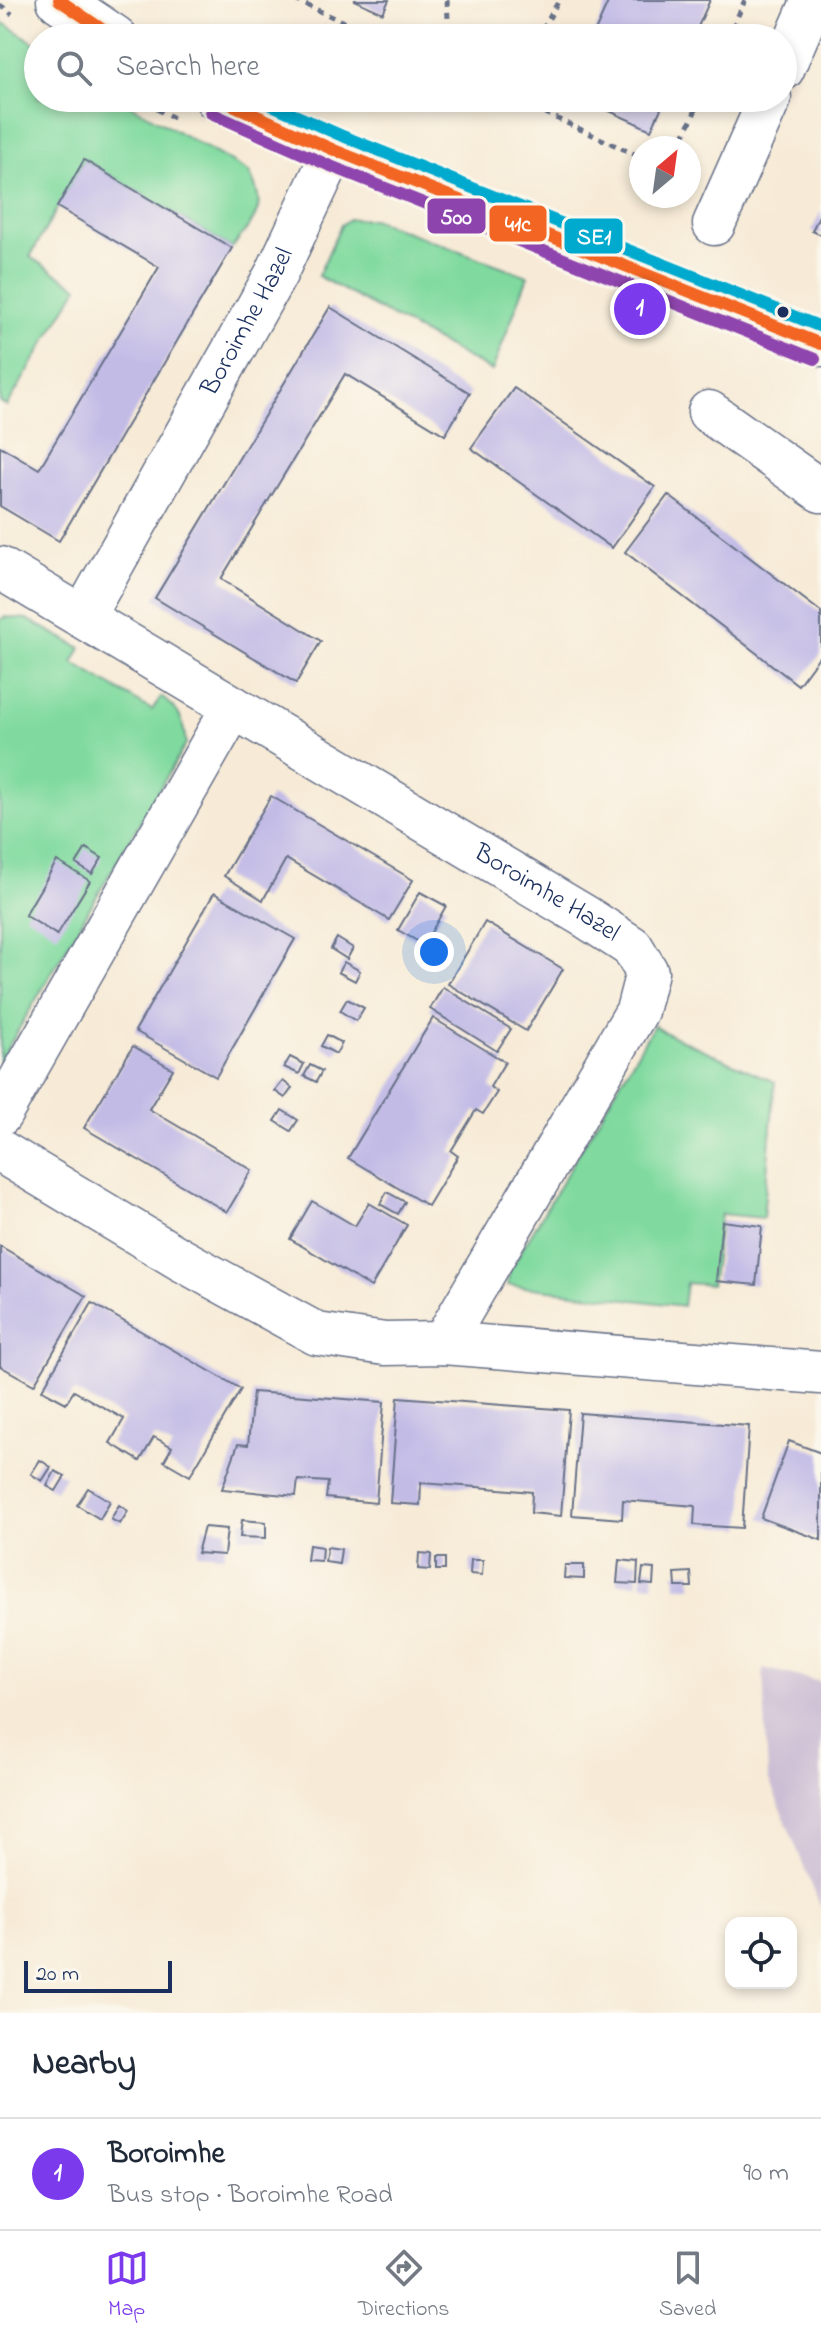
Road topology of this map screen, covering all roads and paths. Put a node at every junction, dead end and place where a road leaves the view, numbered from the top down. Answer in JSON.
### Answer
{"nodes":[{"id":1,"x":59,"y":0,"type":"edge"},
{"id":2,"x":295,"y":0,"type":"edge"},
{"id":3,"x":447,"y":0,"type":"edge"},
{"id":4,"x":559,"y":0,"type":"edge"},
{"id":5,"x":745,"y":0,"type":"edge"},
{"id":6,"x":813,"y":0,"type":"edge"},
{"id":7,"x":94,"y":24,"type":"edge"},
{"id":8,"x":348,"y":24,"type":"edge"},
{"id":9,"x":448,"y":24,"type":"edge"},
{"id":10,"x":546,"y":24,"type":"edge"},
{"id":11,"x":734,"y":24,"type":"edge"},
{"id":12,"x":797,"y":37,"type":"edge"},
{"id":13,"x":248,"y":112,"type":"edge"},
{"id":14,"x":543,"y":112,"type":"edge"},
{"id":15,"x":695,"y":112,"type":"edge"},
{"id":16,"x":764,"y":112,"type":"edge"},
{"id":17,"x":684,"y":136,"type":"edge"},
{"id":18,"x":334,"y":150,"type":"junction"},
{"id":19,"x":629,"y":152,"type":"edge"},
{"id":20,"x":714,"y":224,"type":"dead end"},
{"id":21,"x":821,"y":344,"type":"edge"},
{"id":22,"x":709,"y":412,"type":"dead end"},
{"id":23,"x":821,"y":491,"type":"edge"},
{"id":24,"x":0,"y":568,"type":"edge"},
{"id":25,"x":83,"y":617,"type":"junction"},
{"id":26,"x":233,"y":707,"type":"junction"},
{"id":27,"x":0,"y":1115,"type":"edge"},
{"id":28,"x":0,"y":1151,"type":"edge"},
{"id":29,"x":443,"y":1343,"type":"junction"},
{"id":30,"x":821,"y":1373,"type":"edge"}],
"edges":[{"from":1,"to":7,"type":"street"},
{"from":2,"to":8,"type":"path"},
{"from":3,"to":9,"type":"path"},
{"from":4,"to":10,"type":"path"},
{"from":5,"to":11,"type":"path"},
{"from":6,"to":12,"type":"street"},
{"from":13,"to":18,"type":"street"},
{"from":14,"to":19,"type":"path"},
{"from":15,"to":17,"type":"path"},
{"from":16,"to":20,"type":"street"},
{"from":18,"to":21,"type":"street"},
{"from":18,"to":25,"type":"street","name":"Boroimhe Hazel"},
{"from":22,"to":23,"type":"street"},
{"from":24,"to":25,"type":"street","name":"Boroimhe Hazel"},
{"from":25,"to":26,"type":"street","name":"Boroimhe Hazel"},
{"from":26,"to":27,"type":"street"},
{"from":26,"to":29,"type":"street","name":"Boroimhe Hazel"},
{"from":28,"to":29,"type":"street"},
{"from":29,"to":30,"type":"street"}]}
